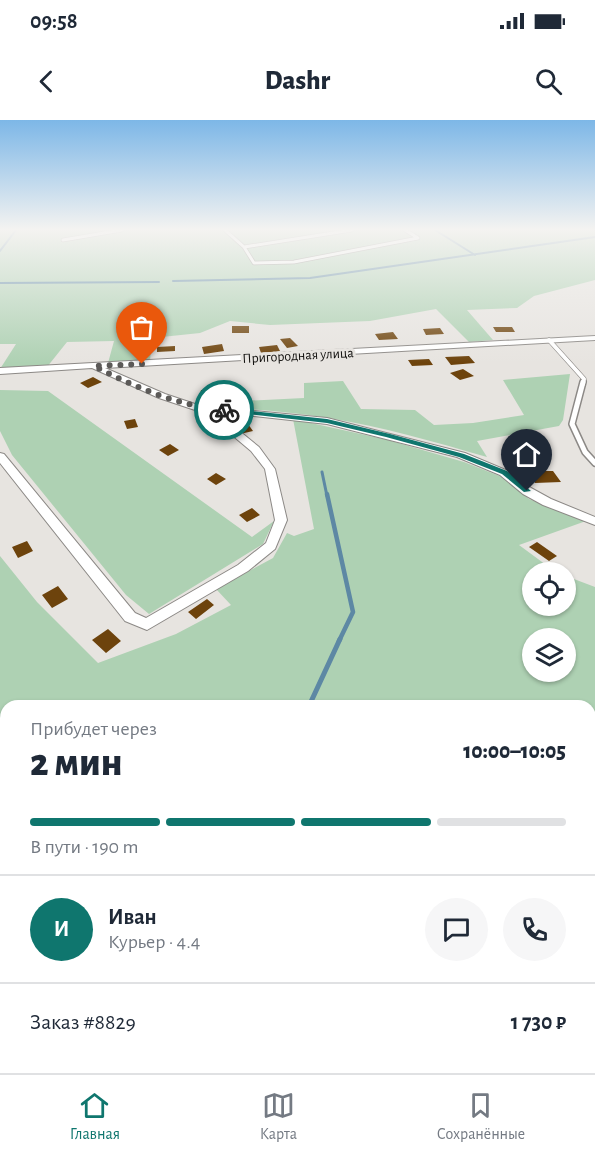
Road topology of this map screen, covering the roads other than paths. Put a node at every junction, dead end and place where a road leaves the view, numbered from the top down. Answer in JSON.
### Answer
{"nodes":[{"id":1,"x":595,"y":338,"type":"edge"},
{"id":2,"x":549,"y":340,"type":"junction"},
{"id":3,"x":94,"y":366,"type":"junction"},
{"id":4,"x":0,"y":371,"type":"edge"},
{"id":5,"x":201,"y":408,"type":"junction"},
{"id":6,"x":0,"y":456,"type":"edge"},
{"id":7,"x":595,"y":463,"type":"edge"},
{"id":8,"x":595,"y":521,"type":"edge"}],
"edges":[{"from":1,"to":2,"type":"street","name":"Пригородная улица"},
{"from":2,"to":3,"type":"street","name":"Пригородная улица"},
{"from":2,"to":7,"type":"lane"},
{"from":3,"to":4,"type":"street","name":"Пригородная улица"},
{"from":3,"to":5,"type":"street"},
{"from":5,"to":6,"type":"street"},
{"from":5,"to":8,"type":"street"}]}
